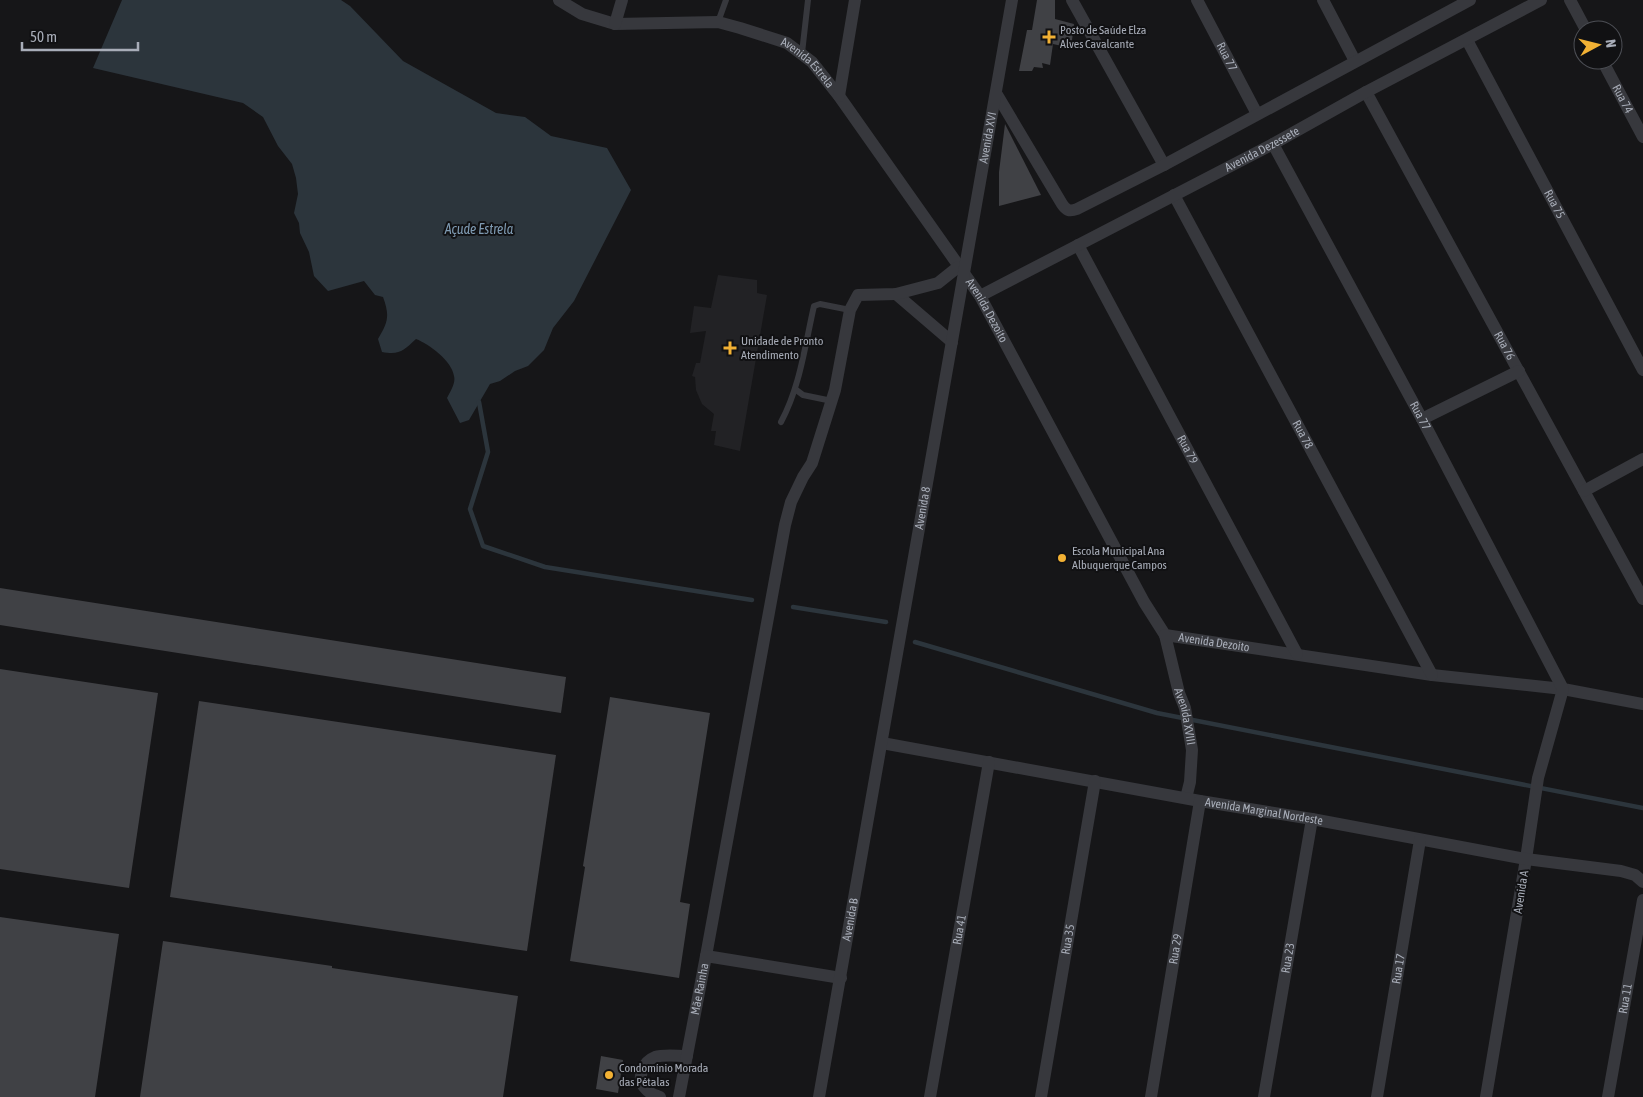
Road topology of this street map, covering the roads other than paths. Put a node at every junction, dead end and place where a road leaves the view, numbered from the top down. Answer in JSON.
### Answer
{"nodes":[{"id":1,"x":559,"y":0,"type":"edge"},
{"id":2,"x":622,"y":0,"type":"edge"},
{"id":3,"x":726,"y":0,"type":"edge"},
{"id":4,"x":808,"y":0,"type":"edge"},
{"id":5,"x":855,"y":0,"type":"edge"},
{"id":6,"x":1012,"y":0,"type":"edge"},
{"id":7,"x":1072,"y":0,"type":"edge"},
{"id":8,"x":1197,"y":0,"type":"edge"},
{"id":9,"x":1323,"y":0,"type":"edge"},
{"id":10,"x":1470,"y":0,"type":"edge"},
{"id":11,"x":1541,"y":0,"type":"edge"},
{"id":12,"x":1570,"y":0,"type":"edge"},
{"id":13,"x":1447,"y":5,"type":"edge"},
{"id":14,"x":1581,"y":20,"type":"edge"},
{"id":15,"x":718,"y":22,"type":"junction"},
{"id":16,"x":615,"y":24,"type":"junction"},
{"id":17,"x":1467,"y":40,"type":"junction"},
{"id":18,"x":802,"y":53,"type":"junction"},
{"id":19,"x":1355,"y":61,"type":"junction"},
{"id":20,"x":1607,"y":70,"type":"edge"},
{"id":21,"x":1366,"y":92,"type":"junction"},
{"id":22,"x":996,"y":93,"type":"junction"},
{"id":23,"x":839,"y":96,"type":"junction"},
{"id":24,"x":1257,"y":114,"type":"junction"},
{"id":25,"x":1643,"y":137,"type":"edge"},
{"id":26,"x":1273,"y":144,"type":"junction"},
{"id":27,"x":1164,"y":165,"type":"junction"},
{"id":28,"x":1174,"y":196,"type":"junction"},
{"id":29,"x":1078,"y":245,"type":"junction"},
{"id":30,"x":961,"y":271,"type":"junction"},
{"id":31,"x":896,"y":294,"type":"junction"},
{"id":32,"x":980,"y":296,"type":"junction"},
{"id":33,"x":850,"y":310,"type":"junction"},
{"id":34,"x":952,"y":342,"type":"junction"},
{"id":35,"x":1643,"y":370,"type":"edge"},
{"id":36,"x":1519,"y":371,"type":"junction"},
{"id":37,"x":795,"y":389,"type":"junction"},
{"id":38,"x":832,"y":401,"type":"junction"},
{"id":39,"x":1422,"y":419,"type":"junction"},
{"id":40,"x":781,"y":422,"type":"dead end"},
{"id":41,"x":1643,"y":458,"type":"edge"},
{"id":42,"x":1584,"y":491,"type":"junction"},
{"id":43,"x":1643,"y":599,"type":"edge"},
{"id":44,"x":1165,"y":635,"type":"junction"},
{"id":45,"x":1296,"y":654,"type":"junction"},
{"id":46,"x":1432,"y":675,"type":"junction"},
{"id":47,"x":1563,"y":689,"type":"junction"},
{"id":48,"x":1643,"y":704,"type":"edge"},
{"id":49,"x":882,"y":743,"type":"junction"},
{"id":50,"x":989,"y":762,"type":"junction"},
{"id":51,"x":1095,"y":781,"type":"junction"},
{"id":52,"x":1186,"y":798,"type":"junction"},
{"id":53,"x":1200,"y":801,"type":"junction"},
{"id":54,"x":1312,"y":819,"type":"junction"},
{"id":55,"x":1420,"y":840,"type":"junction"},
{"id":56,"x":1526,"y":859,"type":"junction"},
{"id":57,"x":1643,"y":882,"type":"edge"},
{"id":58,"x":1643,"y":900,"type":"edge"},
{"id":59,"x":706,"y":956,"type":"junction"},
{"id":60,"x":840,"y":978,"type":"junction"},
{"id":61,"x":687,"y":1056,"type":"junction"},
{"id":62,"x":660,"y":1097,"type":"edge"},
{"id":63,"x":680,"y":1097,"type":"edge"},
{"id":64,"x":819,"y":1097,"type":"edge"},
{"id":65,"x":930,"y":1097,"type":"edge"},
{"id":66,"x":1041,"y":1097,"type":"edge"},
{"id":67,"x":1151,"y":1097,"type":"edge"},
{"id":68,"x":1264,"y":1097,"type":"edge"},
{"id":69,"x":1377,"y":1097,"type":"edge"},
{"id":70,"x":1486,"y":1097,"type":"edge"},
{"id":71,"x":1608,"y":1097,"type":"edge"}],
"edges":[{"from":1,"to":16,"type":"street","name":"Avenida Estrela"},
{"from":2,"to":16,"type":"street"},
{"from":3,"to":15,"type":"lane"},
{"from":4,"to":18,"type":"lane"},
{"from":5,"to":23,"type":"street"},
{"from":6,"to":22,"type":"street","name":"Avenida XVI"},
{"from":7,"to":27,"type":"street"},
{"from":8,"to":24,"type":"street","name":"Rua 77"},
{"from":9,"to":19,"type":"street"},
{"from":10,"to":13,"type":"street"},
{"from":11,"to":17,"type":"street","name":"Avenida Dezessete"},
{"from":12,"to":14,"type":"street"},
{"from":13,"to":19,"type":"street"},
{"from":15,"to":16,"type":"street","name":"Avenida Estrela"},
{"from":15,"to":18,"type":"street","name":"Avenida Estrela"},
{"from":17,"to":21,"type":"street","name":"Avenida Dezessete"},
{"from":17,"to":35,"type":"street","name":"Rua 75"},
{"from":18,"to":23,"type":"street","name":"Avenida Estrela"},
{"from":19,"to":24,"type":"street"},
{"from":20,"to":25,"type":"street","name":"Rua 74"},
{"from":21,"to":26,"type":"street","name":"Avenida Dezessete"},
{"from":21,"to":36,"type":"street","name":"Rua 76"},
{"from":22,"to":27,"type":"street"},
{"from":22,"to":30,"type":"street","name":"Avenida XVI"},
{"from":23,"to":30,"type":"street","name":"Avenida Estrela"},
{"from":24,"to":27,"type":"street"},
{"from":26,"to":28,"type":"street","name":"Avenida Dezessete"},
{"from":26,"to":39,"type":"street","name":"Rua 77"},
{"from":28,"to":29,"type":"street","name":"Avenida Dezessete"},
{"from":28,"to":46,"type":"street","name":"Rua 78"},
{"from":29,"to":32,"type":"street","name":"Avenida Dezessete"},
{"from":29,"to":45,"type":"street","name":"Rua 79"},
{"from":30,"to":31,"type":"street"},
{"from":30,"to":32,"type":"street","name":"Avenida Dezoito"},
{"from":30,"to":34,"type":"street","name":"Avenida 8"},
{"from":31,"to":33,"type":"street"},
{"from":31,"to":34,"type":"street"},
{"from":32,"to":44,"type":"street","name":"Avenida Dezoito"},
{"from":33,"to":37,"type":"lane"},
{"from":33,"to":38,"type":"street"},
{"from":34,"to":49,"type":"street","name":"Avenida 8"},
{"from":36,"to":39,"type":"street"},
{"from":36,"to":42,"type":"street","name":"Rua 76"},
{"from":37,"to":38,"type":"lane"},
{"from":37,"to":40,"type":"lane"},
{"from":38,"to":59,"type":"street"},
{"from":39,"to":47,"type":"street","name":"Rua 77"},
{"from":41,"to":42,"type":"street"},
{"from":42,"to":43,"type":"street","name":"Rua 76"},
{"from":44,"to":45,"type":"street","name":"Avenida Dezoito"},
{"from":44,"to":52,"type":"street","name":"Avenida XVIII"},
{"from":45,"to":46,"type":"street","name":"Avenida Dezoito"},
{"from":46,"to":47,"type":"street","name":"Avenida Dezoito"},
{"from":47,"to":48,"type":"street","name":"Avenida Dezoito"},
{"from":47,"to":56,"type":"street","name":"Avenida A"},
{"from":49,"to":50,"type":"street","name":"Avenida Marginal Nordeste"},
{"from":49,"to":60,"type":"street","name":"Avenida B"},
{"from":50,"to":51,"type":"street","name":"Avenida Marginal Nordeste"},
{"from":50,"to":65,"type":"street","name":"Rua 41"},
{"from":51,"to":52,"type":"street","name":"Avenida Marginal Nordeste"},
{"from":51,"to":66,"type":"street","name":"Rua 35"},
{"from":52,"to":53,"type":"street","name":"Avenida Marginal Nordeste"},
{"from":53,"to":54,"type":"street","name":"Avenida Marginal Nordeste"},
{"from":53,"to":67,"type":"street","name":"Rua 29"},
{"from":54,"to":55,"type":"street","name":"Avenida Marginal Nordeste"},
{"from":54,"to":68,"type":"street","name":"Rua 23"},
{"from":55,"to":56,"type":"street","name":"Avenida Marginal Nordeste"},
{"from":55,"to":69,"type":"street","name":"Rua 17"},
{"from":56,"to":57,"type":"street","name":"Avenida Marginal Nordeste"},
{"from":56,"to":70,"type":"street","name":"Avenida A"},
{"from":58,"to":71,"type":"street","name":"Rua 11"},
{"from":59,"to":60,"type":"street","name":"Mãe Rainha"},
{"from":59,"to":61,"type":"street","name":"Mãe Rainha"},
{"from":60,"to":64,"type":"street","name":"Avenida B"},
{"from":61,"to":62,"type":"street"},
{"from":61,"to":63,"type":"street","name":"Mãe Rainha"}]}
